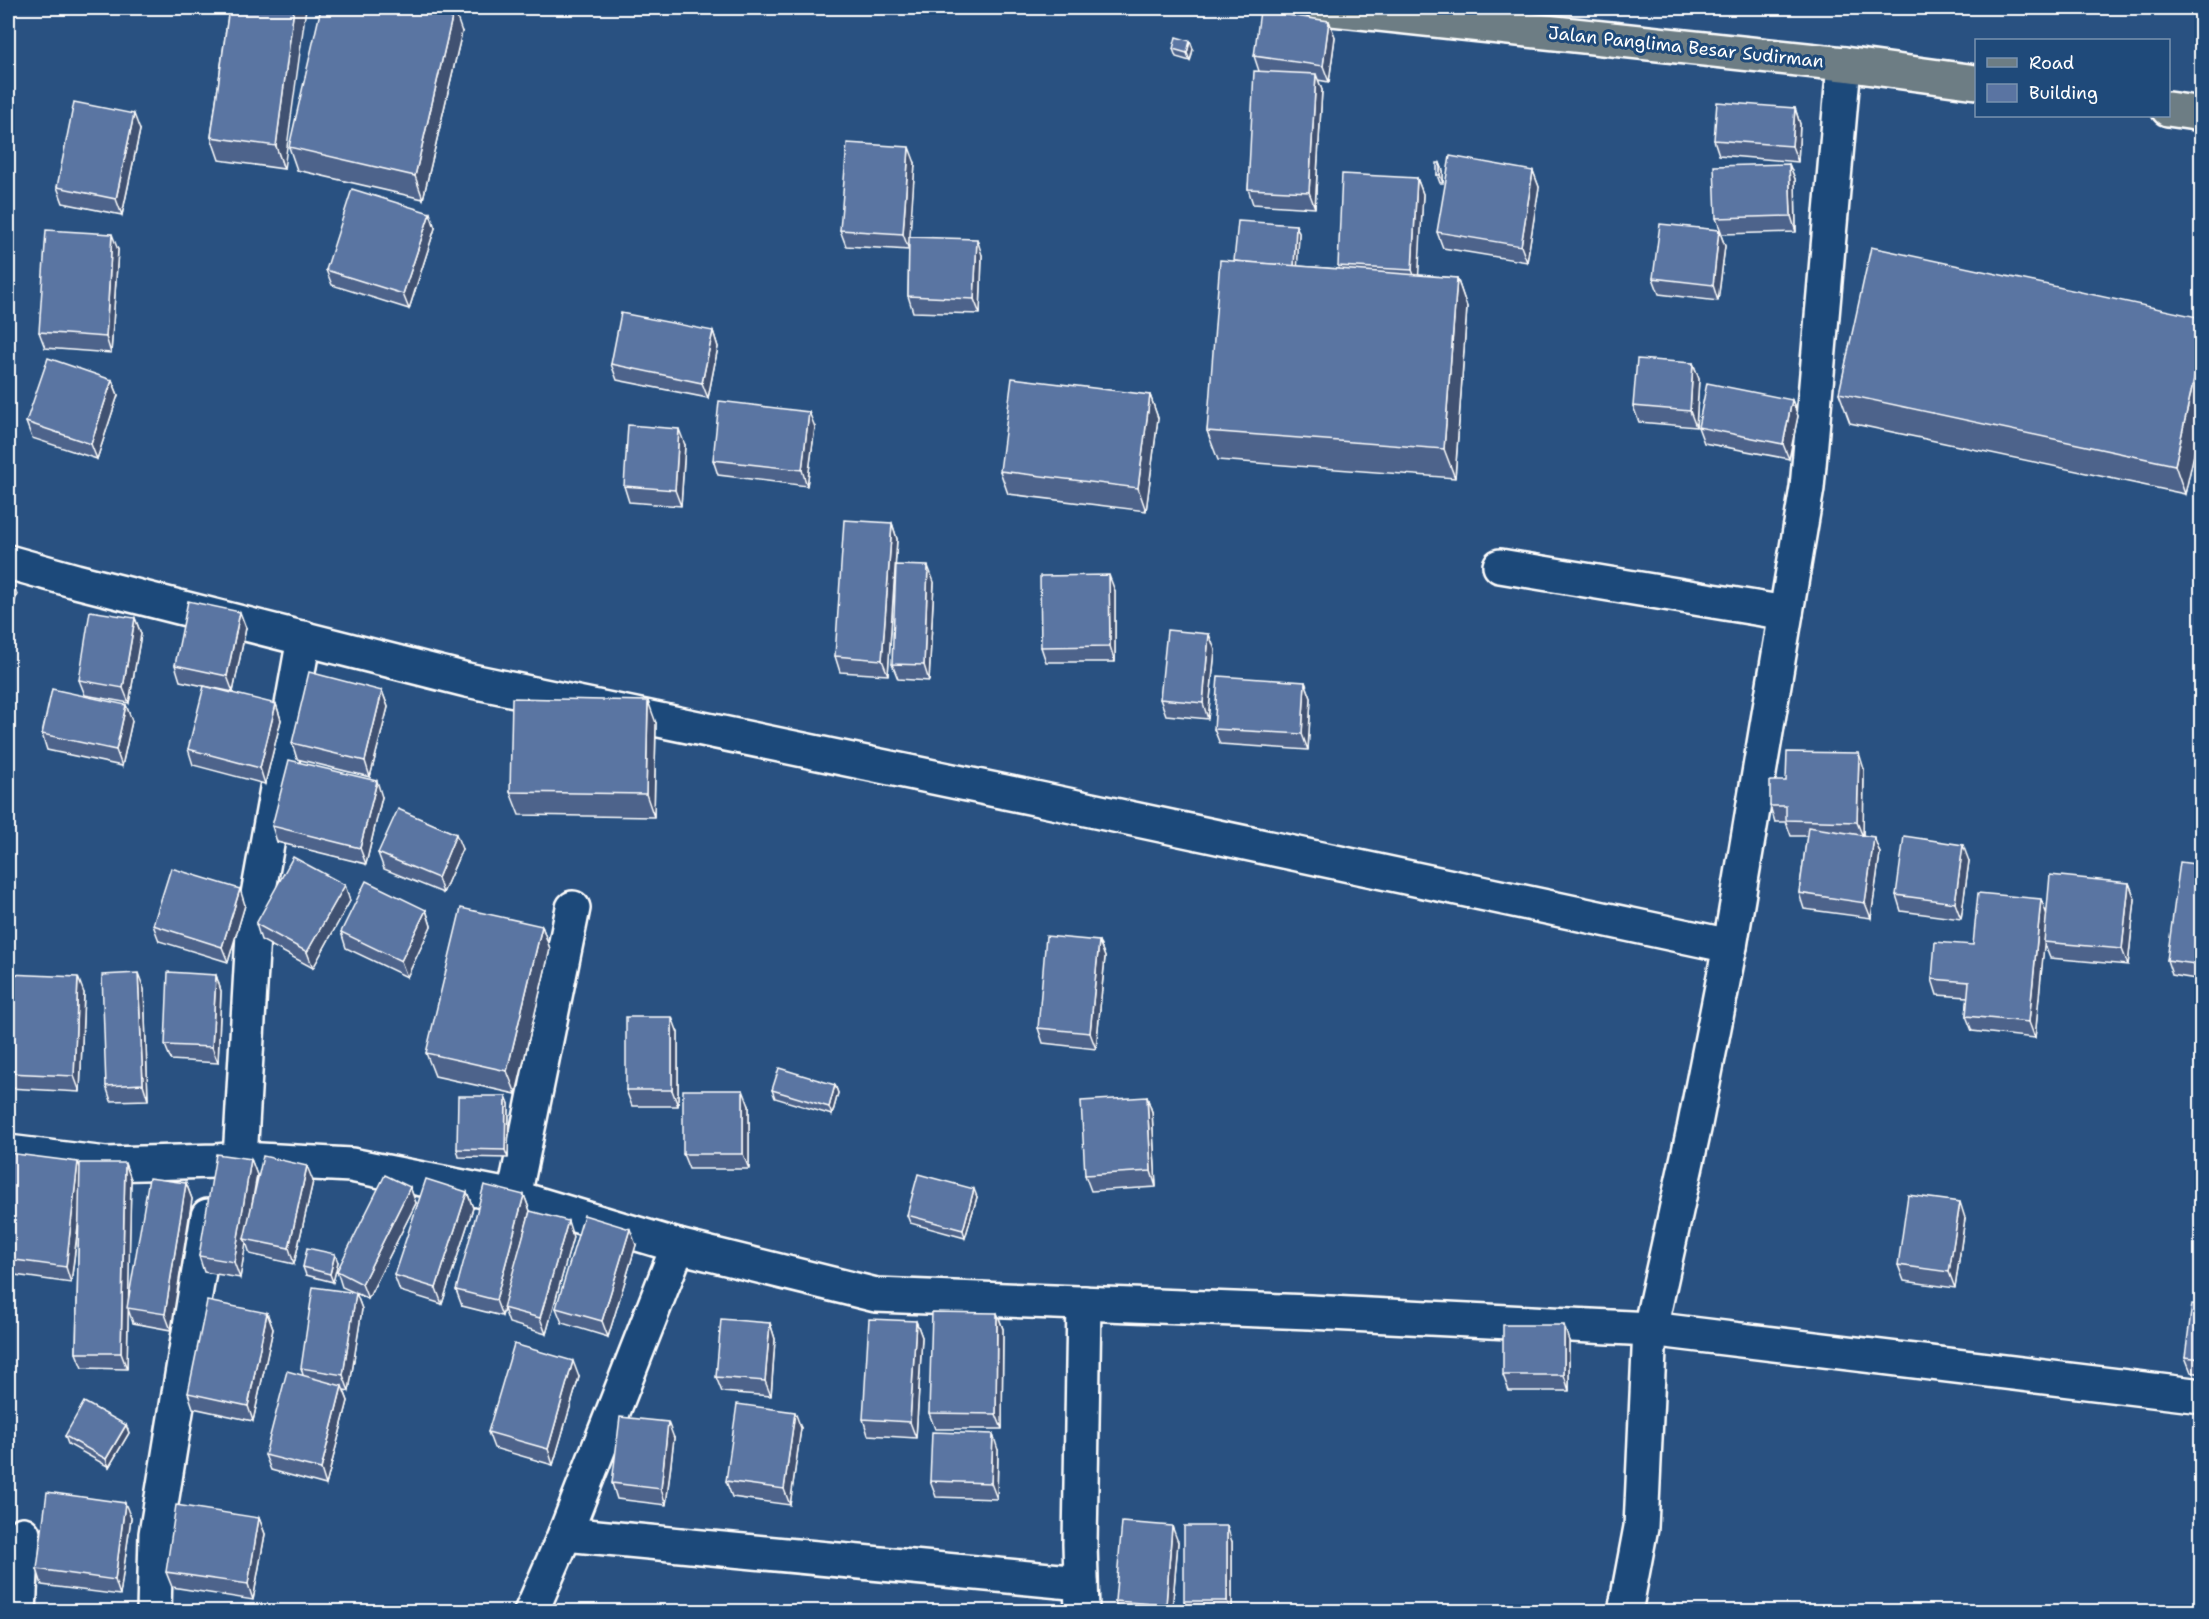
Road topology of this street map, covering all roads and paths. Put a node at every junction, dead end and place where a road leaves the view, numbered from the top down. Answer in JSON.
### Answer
{"nodes":[{"id":1,"x":1323,"y":8,"type":"edge"},
{"id":2,"x":1844,"y":64,"type":"junction"},
{"id":3,"x":1975,"y":82,"type":"edge"},
{"id":4,"x":2170,"y":109,"type":"edge"},
{"id":5,"x":2202,"y":114,"type":"edge"},
{"id":6,"x":8,"y":562,"type":"edge"},
{"id":7,"x":1500,"y":566,"type":"dead end"},
{"id":8,"x":1786,"y":614,"type":"junction"},
{"id":9,"x":304,"y":638,"type":"junction"},
{"id":10,"x":573,"y":908,"type":"dead end"},
{"id":11,"x":1730,"y":946,"type":"junction"},
{"id":12,"x":8,"y":1152,"type":"edge"},
{"id":13,"x":228,"y":1160,"type":"junction"},
{"id":14,"x":514,"y":1197,"type":"junction"},
{"id":15,"x":678,"y":1246,"type":"junction"},
{"id":16,"x":1084,"y":1303,"type":"junction"},
{"id":17,"x":1650,"y":1329,"type":"junction"},
{"id":18,"x":2202,"y":1396,"type":"edge"},
{"id":19,"x":23,"y":1534,"type":"dead end"},
{"id":20,"x":565,"y":1534,"type":"junction"},
{"id":21,"x":1081,"y":1597,"type":"edge"},
{"id":22,"x":19,"y":1611,"type":"edge"},
{"id":23,"x":154,"y":1611,"type":"edge"},
{"id":24,"x":531,"y":1611,"type":"edge"},
{"id":25,"x":1624,"y":1611,"type":"edge"}],
"edges":[{"from":1,"to":2,"type":"main road","name":"Jalan Panglima Besar Sudirman"},
{"from":2,"to":3,"type":"main road","name":"Jalan Panglima Besar Sudirman"},
{"from":2,"to":8,"type":"street"},
{"from":4,"to":5,"type":"main road"},
{"from":6,"to":9,"type":"street"},
{"from":7,"to":8,"type":"street"},
{"from":8,"to":11,"type":"street"},
{"from":9,"to":11,"type":"street"},
{"from":9,"to":13,"type":"street"},
{"from":10,"to":14,"type":"street"},
{"from":11,"to":17,"type":"street"},
{"from":12,"to":13,"type":"street"},
{"from":13,"to":14,"type":"street"},
{"from":13,"to":23,"type":"street"},
{"from":14,"to":15,"type":"street"},
{"from":15,"to":16,"type":"street"},
{"from":15,"to":20,"type":"street"},
{"from":16,"to":17,"type":"street"},
{"from":16,"to":21,"type":"street"},
{"from":17,"to":18,"type":"street"},
{"from":17,"to":25,"type":"street"},
{"from":19,"to":22,"type":"street"},
{"from":20,"to":21,"type":"street"},
{"from":20,"to":24,"type":"street"}]}
